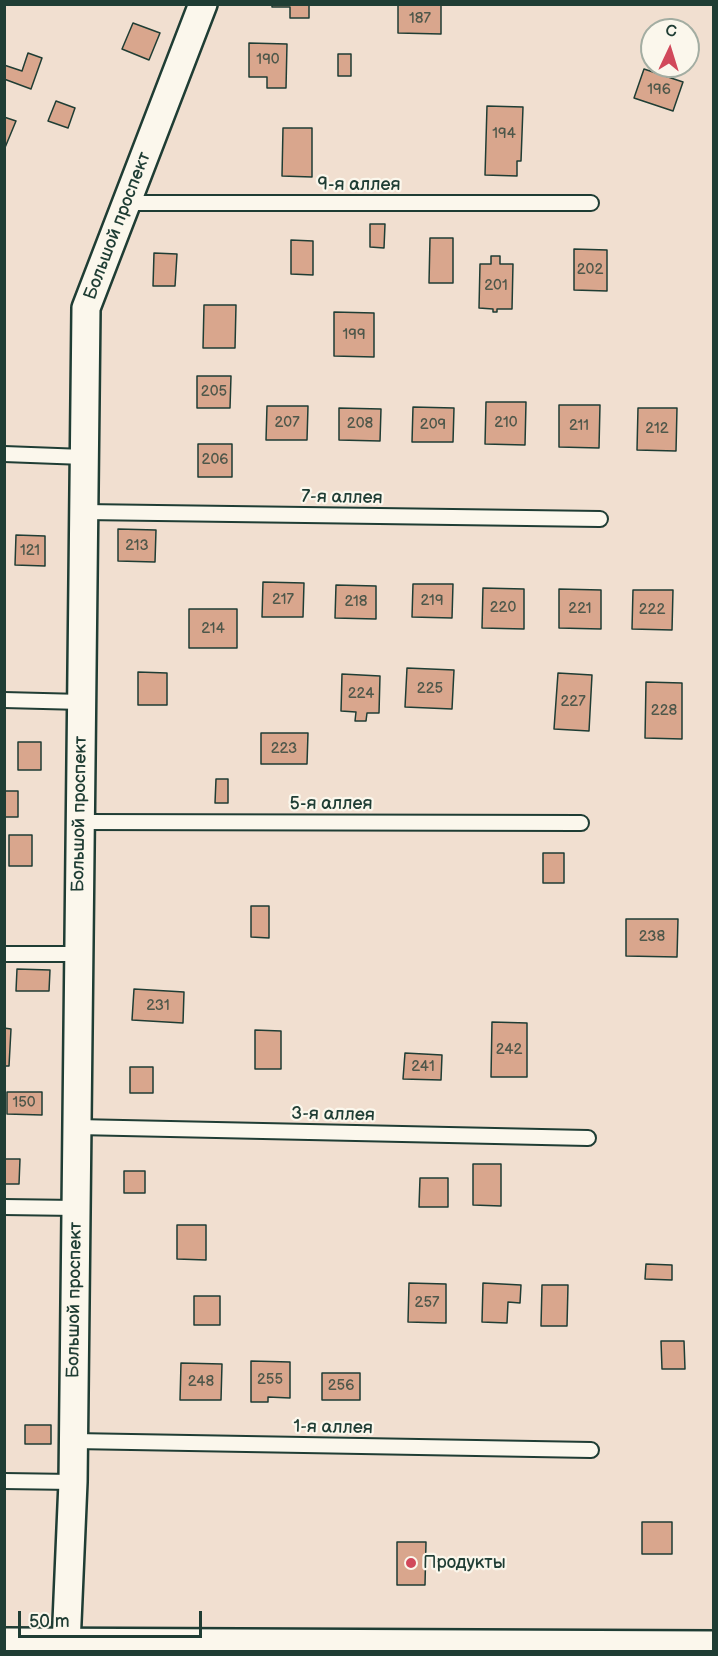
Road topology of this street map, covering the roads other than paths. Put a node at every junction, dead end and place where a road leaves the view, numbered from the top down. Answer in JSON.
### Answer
{"nodes":[{"id":1,"x":203,"y":4,"type":"edge"},
{"id":2,"x":126,"y":203,"type":"junction"},
{"id":3,"x":591,"y":203,"type":"dead end"},
{"id":4,"x":4,"y":454,"type":"edge"},
{"id":5,"x":84,"y":457,"type":"junction"},
{"id":6,"x":84,"y":512,"type":"junction"},
{"id":7,"x":600,"y":519,"type":"dead end"},
{"id":8,"x":4,"y":700,"type":"edge"},
{"id":9,"x":82,"y":702,"type":"junction"},
{"id":10,"x":80,"y":822,"type":"junction"},
{"id":11,"x":581,"y":823,"type":"dead end"},
{"id":12,"x":4,"y":954,"type":"edge"},
{"id":13,"x":79,"y":954,"type":"junction"},
{"id":14,"x":77,"y":1127,"type":"junction"},
{"id":15,"x":588,"y":1138,"type":"dead end"},
{"id":16,"x":4,"y":1207,"type":"edge"},
{"id":17,"x":76,"y":1208,"type":"junction"},
{"id":18,"x":74,"y":1442,"type":"junction"},
{"id":19,"x":591,"y":1450,"type":"dead end"},
{"id":20,"x":4,"y":1481,"type":"edge"},
{"id":21,"x":73,"y":1482,"type":"junction"},
{"id":22,"x":66,"y":1645,"type":"junction"},
{"id":23,"x":22,"y":1647,"type":"edge"},
{"id":24,"x":699,"y":1648,"type":"edge"}],
"edges":[{"from":1,"to":2,"type":"street","name":"Большой проспект"},
{"from":2,"to":3,"type":"lane","name":"9-я аллея"},
{"from":2,"to":5,"type":"street","name":"Большой проспект"},
{"from":4,"to":5,"type":"lane"},
{"from":5,"to":6,"type":"street","name":"Большой проспект"},
{"from":6,"to":7,"type":"lane","name":"7-я аллея"},
{"from":6,"to":9,"type":"street","name":"Большой проспект"},
{"from":8,"to":9,"type":"lane"},
{"from":9,"to":10,"type":"street","name":"Большой проспект"},
{"from":10,"to":11,"type":"lane","name":"5-я аллея"},
{"from":10,"to":13,"type":"street","name":"Большой проспект"},
{"from":12,"to":13,"type":"lane"},
{"from":13,"to":14,"type":"street","name":"Большой проспект"},
{"from":14,"to":15,"type":"lane","name":"3-я аллея"},
{"from":14,"to":17,"type":"street","name":"Большой проспект"},
{"from":16,"to":17,"type":"lane"},
{"from":17,"to":18,"type":"street","name":"Большой проспект"},
{"from":18,"to":19,"type":"lane","name":"1-я аллея"},
{"from":18,"to":21,"type":"street","name":"Большой проспект"},
{"from":20,"to":21,"type":"lane"},
{"from":21,"to":22,"type":"street","name":"Большой проспект"},
{"from":22,"to":23,"type":"main road"},
{"from":22,"to":24,"type":"main road"}]}
